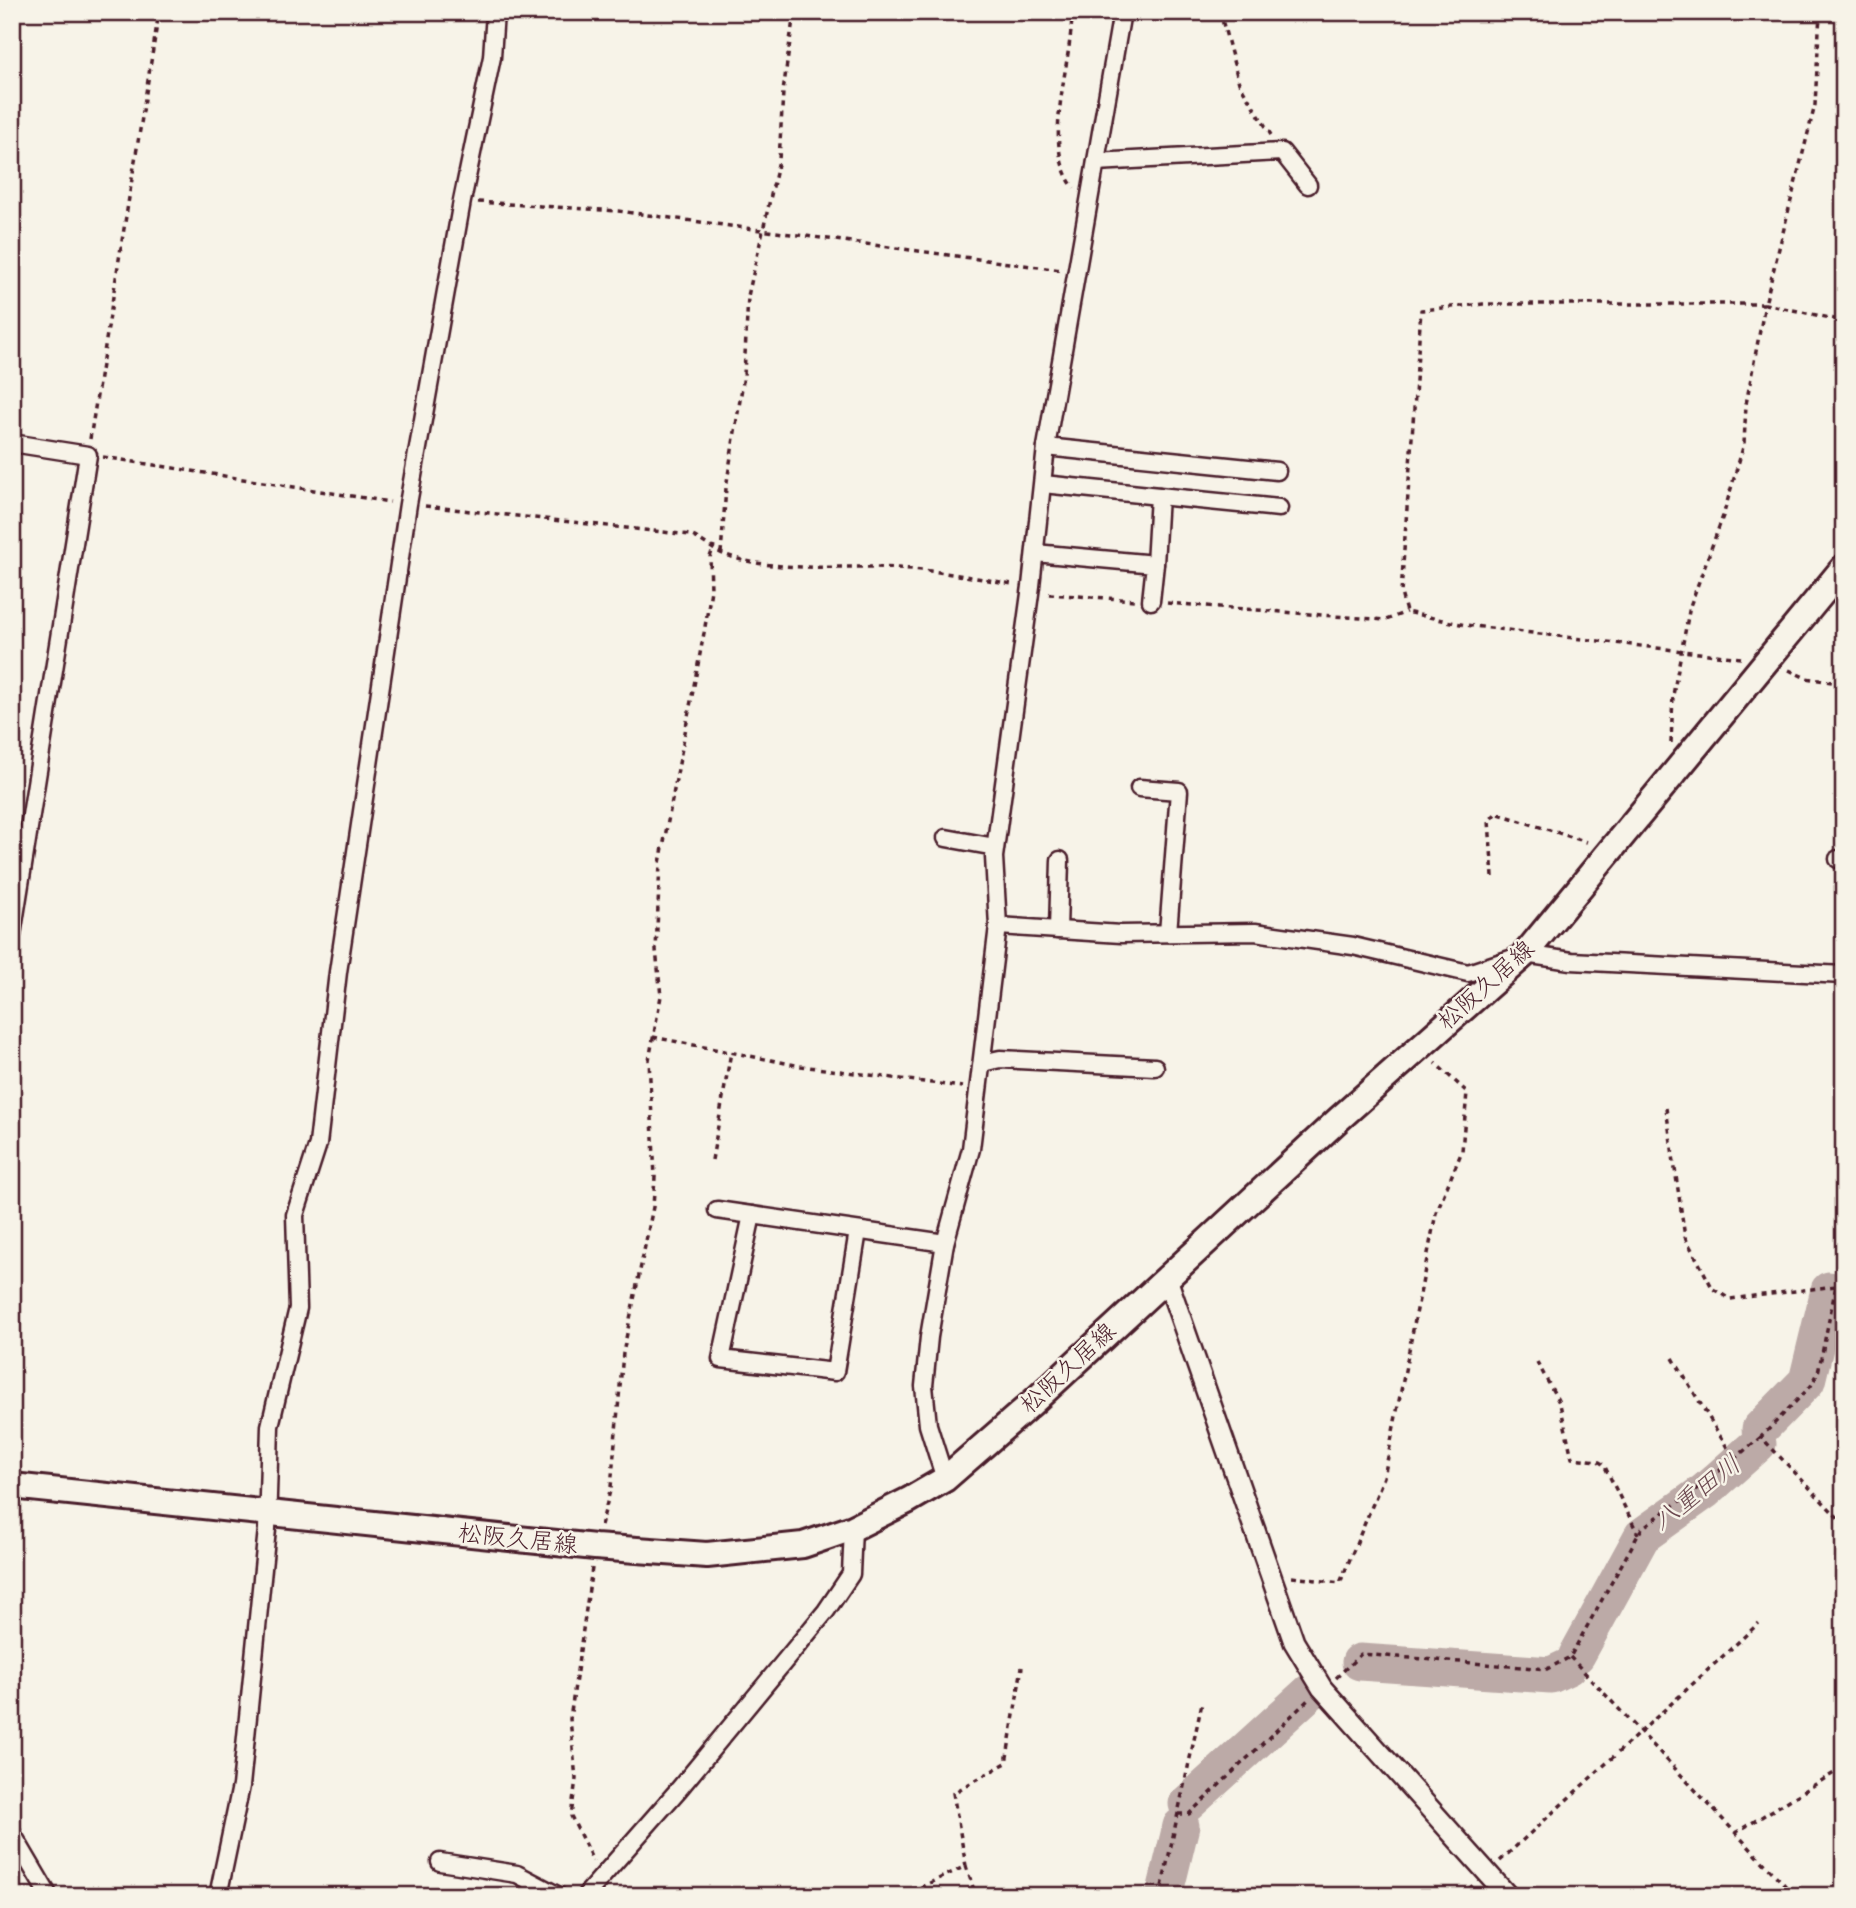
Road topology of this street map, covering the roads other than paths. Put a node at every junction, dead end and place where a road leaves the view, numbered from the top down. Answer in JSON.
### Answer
{"nodes":[{"id":1,"x":495,"y":12,"type":"edge"},
{"id":2,"x":1122,"y":12,"type":"edge"},
{"id":3,"x":1096,"y":162,"type":"junction"},
{"id":4,"x":1308,"y":185,"type":"dead end"},
{"id":5,"x":12,"y":443,"type":"edge"},
{"id":6,"x":1046,"y":447,"type":"junction"},
{"id":7,"x":1278,"y":471,"type":"dead end"},
{"id":8,"x":1043,"y":484,"type":"junction"},
{"id":9,"x":1159,"y":496,"type":"junction"},
{"id":10,"x":1279,"y":508,"type":"dead end"},
{"id":11,"x":1035,"y":553,"type":"junction"},
{"id":12,"x":1154,"y":564,"type":"junction"},
{"id":13,"x":1844,"y":567,"type":"edge"},
{"id":14,"x":1151,"y":601,"type":"road end"},
{"id":15,"x":1139,"y":788,"type":"dead end"},
{"id":16,"x":946,"y":838,"type":"dead end"},
{"id":17,"x":995,"y":847,"type":"junction"},
{"id":18,"x":1059,"y":860,"type":"dead end"},
{"id":19,"x":998,"y":926,"type":"junction"},
{"id":20,"x":13,"y":927,"type":"edge"},
{"id":21,"x":1058,"y":930,"type":"junction"},
{"id":22,"x":1168,"y":933,"type":"junction"},
{"id":23,"x":1525,"y":954,"type":"junction"},
{"id":24,"x":1844,"y":975,"type":"edge"},
{"id":25,"x":982,"y":1063,"type":"junction"},
{"id":26,"x":1155,"y":1067,"type":"dead end"},
{"id":27,"x":717,"y":1210,"type":"dead end"},
{"id":28,"x":752,"y":1215,"type":"junction"},
{"id":29,"x":858,"y":1231,"type":"junction"},
{"id":30,"x":945,"y":1243,"type":"junction"},
{"id":31,"x":1167,"y":1276,"type":"junction"},
{"id":32,"x":946,"y":1479,"type":"junction"},
{"id":33,"x":12,"y":1486,"type":"edge"},
{"id":34,"x":268,"y":1514,"type":"junction"},
{"id":35,"x":853,"y":1528,"type":"junction"},
{"id":36,"x":12,"y":1833,"type":"edge"},
{"id":37,"x":440,"y":1862,"type":"dead end"},
{"id":38,"x":49,"y":1896,"type":"edge"},
{"id":39,"x":218,"y":1896,"type":"edge"},
{"id":40,"x":559,"y":1896,"type":"edge"},
{"id":41,"x":585,"y":1896,"type":"edge"},
{"id":42,"x":1508,"y":1896,"type":"edge"}],
"edges":[{"from":1,"to":34,"type":"street"},
{"from":2,"to":3,"type":"street"},
{"from":3,"to":4,"type":"street"},
{"from":3,"to":6,"type":"street"},
{"from":5,"to":20,"type":"street"},
{"from":6,"to":7,"type":"street"},
{"from":6,"to":8,"type":"street"},
{"from":8,"to":9,"type":"street"},
{"from":8,"to":11,"type":"street"},
{"from":9,"to":10,"type":"street"},
{"from":9,"to":12,"type":"street"},
{"from":11,"to":12,"type":"street"},
{"from":11,"to":17,"type":"street"},
{"from":12,"to":14,"type":"street"},
{"from":13,"to":23,"type":"main road","name":"松阪久居線"},
{"from":15,"to":22,"type":"street"},
{"from":16,"to":17,"type":"street"},
{"from":17,"to":19,"type":"street"},
{"from":18,"to":21,"type":"street"},
{"from":19,"to":21,"type":"street"},
{"from":19,"to":25,"type":"street"},
{"from":21,"to":22,"type":"street"},
{"from":22,"to":23,"type":"street"},
{"from":23,"to":24,"type":"street"},
{"from":23,"to":31,"type":"main road","name":"松阪久居線"},
{"from":25,"to":26,"type":"street"},
{"from":25,"to":30,"type":"street"},
{"from":27,"to":28,"type":"street"},
{"from":28,"to":29,"type":"street"},
{"from":28,"to":29,"type":"street"},
{"from":29,"to":30,"type":"street"},
{"from":30,"to":32,"type":"street"},
{"from":31,"to":32,"type":"main road","name":"松阪久居線"},
{"from":31,"to":42,"type":"street"},
{"from":32,"to":35,"type":"main road","name":"松阪久居線"},
{"from":33,"to":34,"type":"main road","name":"松阪久居線"},
{"from":34,"to":35,"type":"main road","name":"松阪久居線"},
{"from":34,"to":39,"type":"street"},
{"from":35,"to":41,"type":"street"},
{"from":36,"to":38,"type":"street"},
{"from":37,"to":40,"type":"street"}]}
